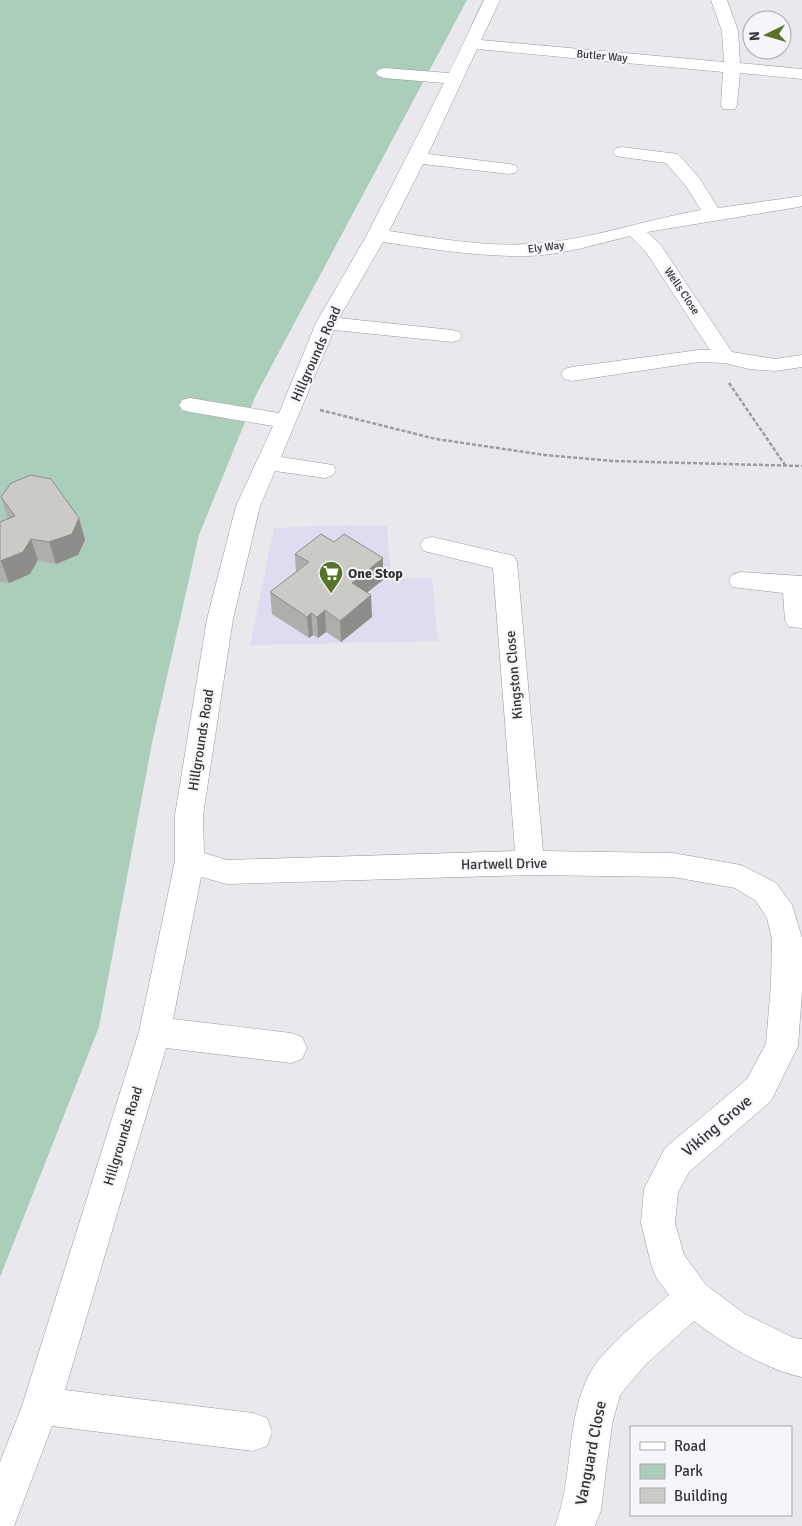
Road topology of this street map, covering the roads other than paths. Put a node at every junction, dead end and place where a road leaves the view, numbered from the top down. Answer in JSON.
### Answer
{"nodes":[{"id":1,"x":492,"y":0,"type":"edge"},
{"id":2,"x":719,"y":0,"type":"edge"},
{"id":3,"x":471,"y":44,"type":"junction"},
{"id":4,"x":732,"y":67,"type":"junction"},
{"id":5,"x":384,"y":73,"type":"dead end"},
{"id":6,"x":802,"y":74,"type":"edge"},
{"id":7,"x":456,"y":79,"type":"junction"},
{"id":8,"x":729,"y":106,"type":"dead end"},
{"id":9,"x":622,"y":152,"type":"dead end"},
{"id":10,"x":417,"y":158,"type":"junction"},
{"id":11,"x":509,"y":169,"type":"dead end"},
{"id":12,"x":799,"y":201,"type":"dead end"},
{"id":13,"x":712,"y":214,"type":"junction"},
{"id":14,"x":634,"y":230,"type":"junction"},
{"id":15,"x":377,"y":235,"type":"junction"},
{"id":16,"x":326,"y":323,"type":"junction"},
{"id":17,"x":452,"y":336,"type":"dead end"},
{"id":18,"x":718,"y":356,"type":"junction"},
{"id":19,"x":802,"y":361,"type":"edge"},
{"id":20,"x":572,"y":374,"type":"dead end"},
{"id":21,"x":190,"y":405,"type":"dead end"},
{"id":22,"x":290,"y":412,"type":"junction"},
{"id":23,"x":268,"y":463,"type":"junction"},
{"id":24,"x":324,"y":470,"type":"dead end"},
{"id":25,"x":432,"y":545,"type":"dead end"},
{"id":26,"x":741,"y":581,"type":"dead end"},
{"id":27,"x":798,"y":585,"type":"edge"},
{"id":28,"x":798,"y":620,"type":"dead end"},
{"id":29,"x":190,"y":861,"type":"junction"},
{"id":30,"x":530,"y":863,"type":"junction"},
{"id":31,"x":792,"y":910,"type":"edge"},
{"id":32,"x":154,"y":1032,"type":"junction"},
{"id":33,"x":291,"y":1048,"type":"dead end"},
{"id":34,"x":693,"y":1298,"type":"junction"},
{"id":35,"x":802,"y":1358,"type":"edge"},
{"id":36,"x":41,"y":1406,"type":"junction"},
{"id":37,"x":254,"y":1432,"type":"dead end"},
{"id":38,"x":0,"y":1512,"type":"edge"},
{"id":39,"x":575,"y":1526,"type":"edge"}],
"edges":[{"from":1,"to":3,"type":"street","name":"Hillgrounds Road"},
{"from":2,"to":4,"type":"street"},
{"from":3,"to":4,"type":"street","name":"Butler Way"},
{"from":3,"to":7,"type":"street","name":"Hillgrounds Road"},
{"from":4,"to":6,"type":"street","name":"Butler Way"},
{"from":4,"to":8,"type":"street"},
{"from":5,"to":7,"type":"street"},
{"from":7,"to":10,"type":"street","name":"Hillgrounds Road"},
{"from":9,"to":13,"type":"street"},
{"from":10,"to":11,"type":"street"},
{"from":10,"to":15,"type":"street","name":"Hillgrounds Road"},
{"from":12,"to":13,"type":"street","name":"Ely Way"},
{"from":13,"to":14,"type":"street","name":"Ely Way"},
{"from":14,"to":15,"type":"street","name":"Ely Way"},
{"from":14,"to":18,"type":"street","name":"Wells Close"},
{"from":15,"to":16,"type":"street","name":"Hillgrounds Road"},
{"from":16,"to":17,"type":"street"},
{"from":16,"to":22,"type":"street","name":"Hillgrounds Road"},
{"from":18,"to":19,"type":"street"},
{"from":18,"to":20,"type":"street"},
{"from":21,"to":22,"type":"street"},
{"from":22,"to":23,"type":"street","name":"Hillgrounds Road"},
{"from":23,"to":24,"type":"street"},
{"from":23,"to":29,"type":"street","name":"Hillgrounds Road"},
{"from":25,"to":30,"type":"street","name":"Kingston Close"},
{"from":26,"to":27,"type":"street"},
{"from":27,"to":28,"type":"street"},
{"from":29,"to":30,"type":"street","name":"Hartwell Drive"},
{"from":29,"to":32,"type":"street","name":"Hillgrounds Road"},
{"from":30,"to":31,"type":"street","name":"Hartwell Drive"},
{"from":31,"to":34,"type":"street","name":"Viking Grove"},
{"from":32,"to":33,"type":"street"},
{"from":32,"to":36,"type":"street","name":"Hillgrounds Road"},
{"from":34,"to":35,"type":"street","name":"Viking Grove"},
{"from":34,"to":39,"type":"street","name":"Vanguard Close"},
{"from":36,"to":37,"type":"street"},
{"from":36,"to":38,"type":"street","name":"Hillgrounds Road"}]}
